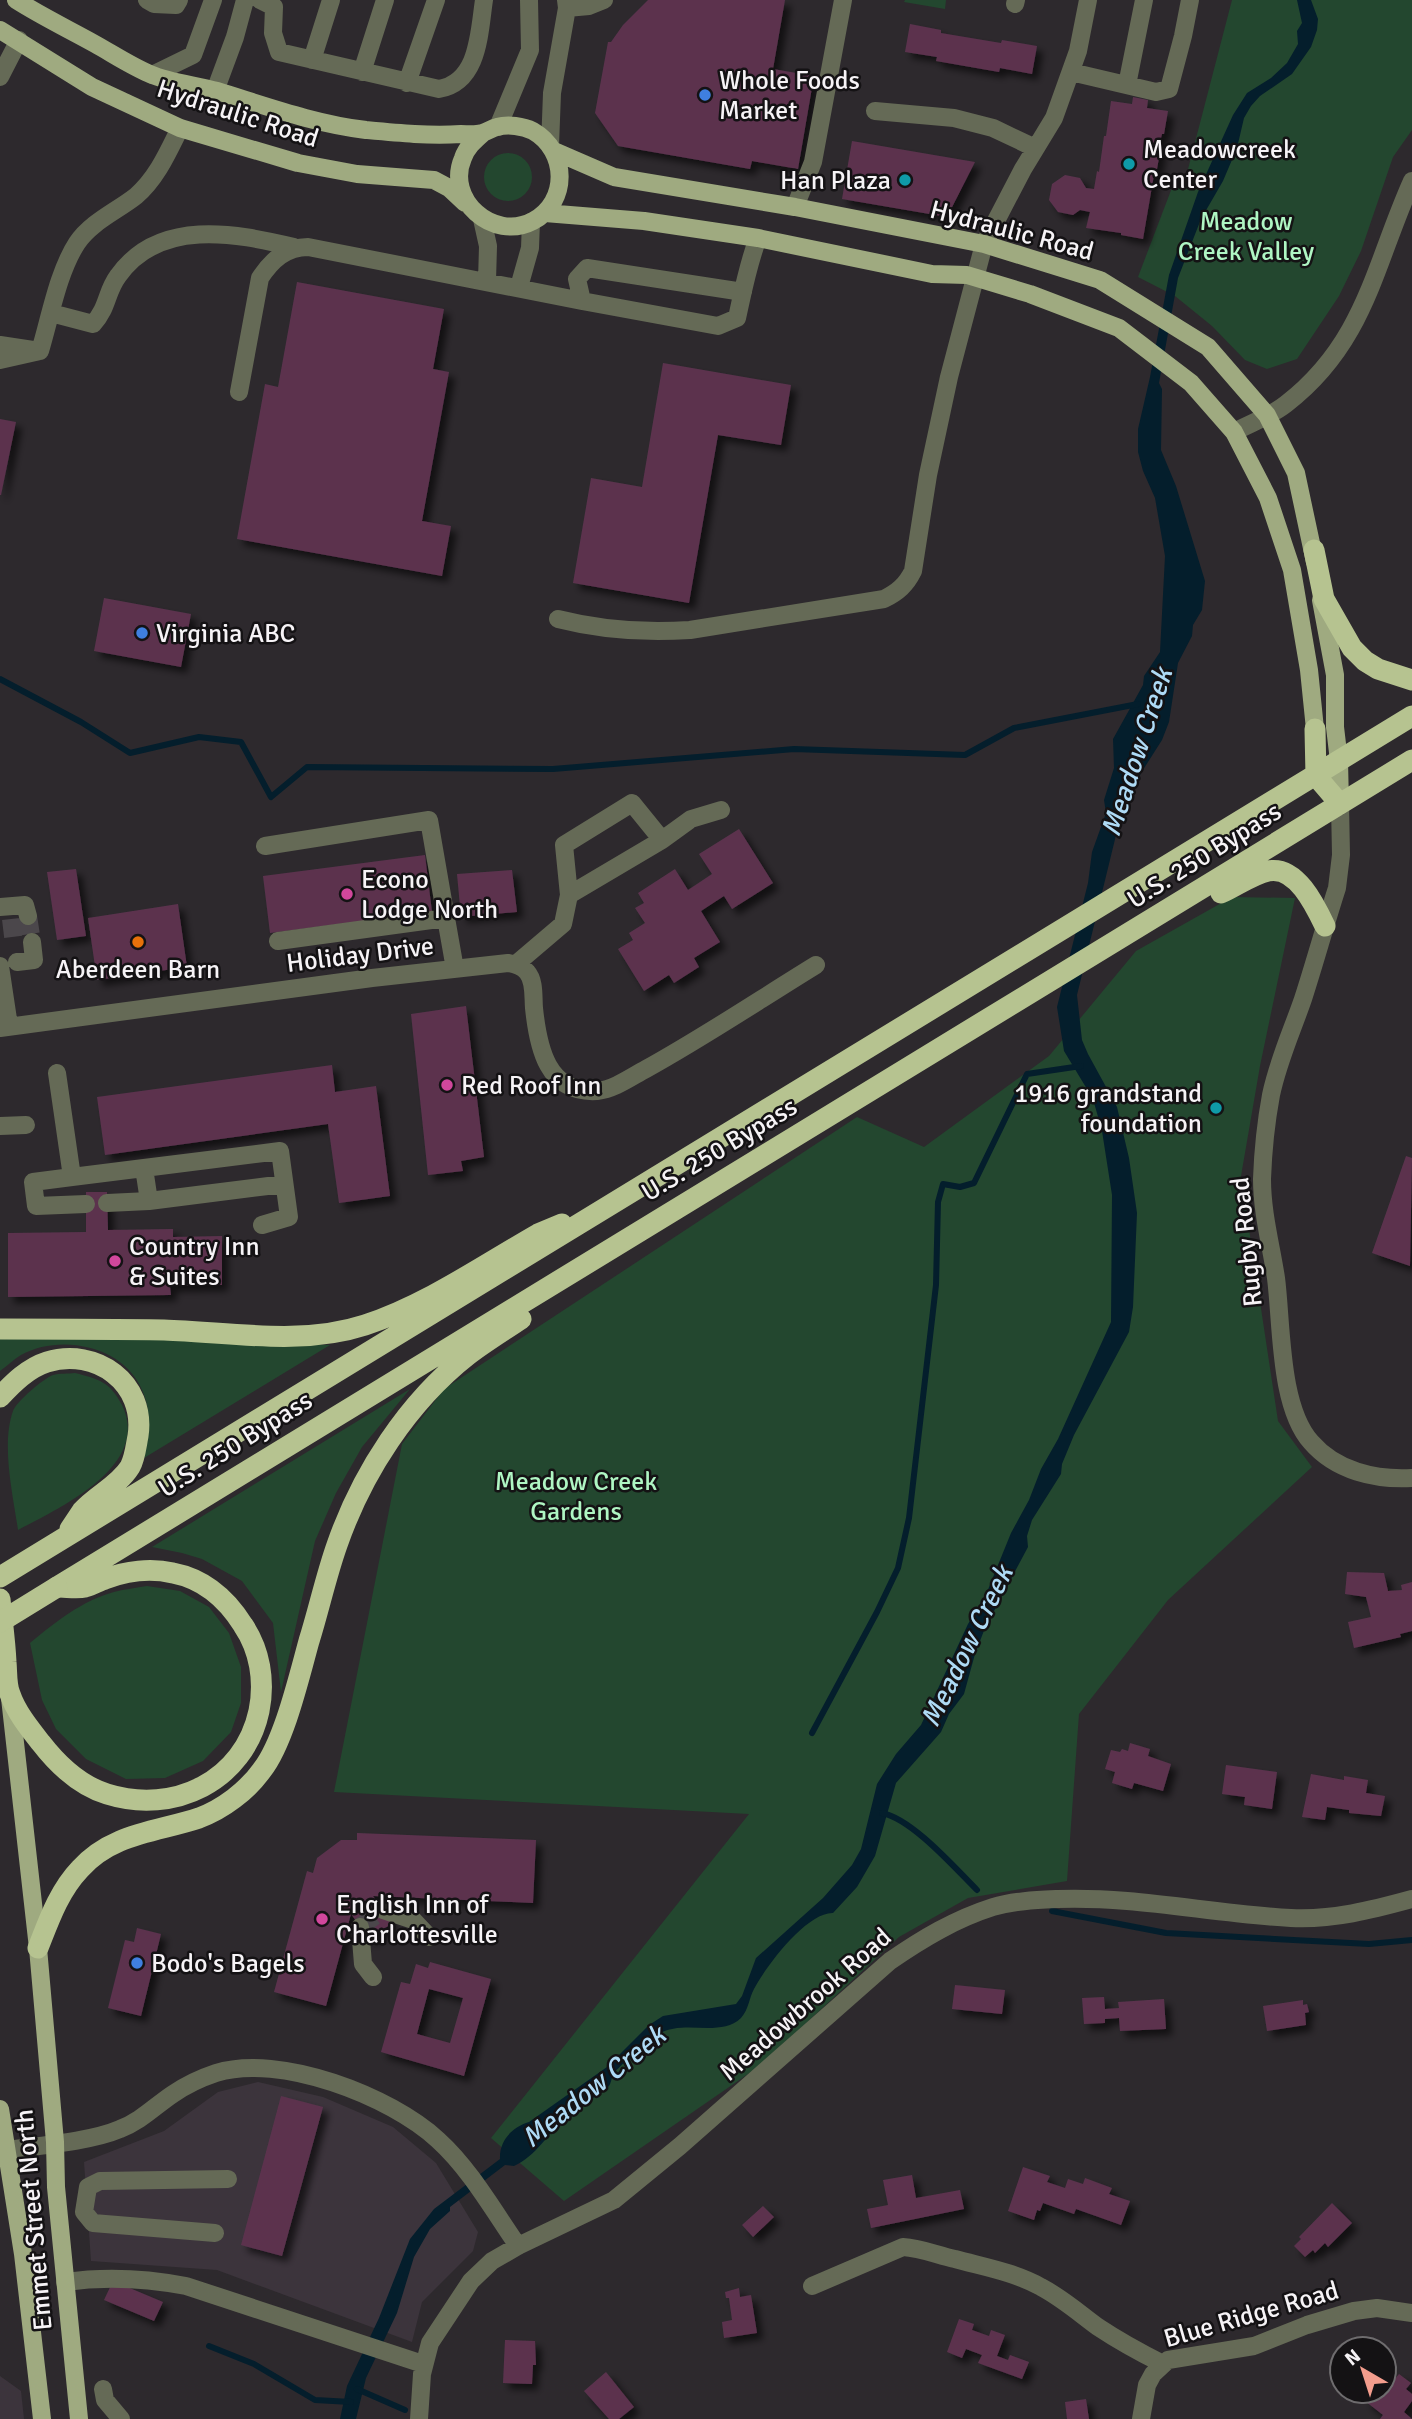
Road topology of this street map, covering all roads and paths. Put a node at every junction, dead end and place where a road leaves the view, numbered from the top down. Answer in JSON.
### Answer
{"nodes":[{"id":1,"x":16,"y":0,"type":"edge"},
{"id":2,"x":147,"y":0,"type":"edge"},
{"id":3,"x":179,"y":0,"type":"edge"},
{"id":4,"x":213,"y":0,"type":"edge"},
{"id":5,"x":246,"y":0,"type":"edge"},
{"id":6,"x":331,"y":0,"type":"edge"},
{"id":7,"x":385,"y":0,"type":"edge"},
{"id":8,"x":436,"y":0,"type":"edge"},
{"id":9,"x":484,"y":0,"type":"edge"},
{"id":10,"x":529,"y":0,"type":"edge"},
{"id":11,"x":604,"y":0,"type":"edge"},
{"id":12,"x":843,"y":0,"type":"edge"},
{"id":13,"x":1088,"y":0,"type":"edge"},
{"id":14,"x":1144,"y":0,"type":"edge"},
{"id":15,"x":1190,"y":0,"type":"edge"},
{"id":16,"x":270,"y":2,"type":"edge"},
{"id":17,"x":567,"y":4,"type":"edge"},
{"id":18,"x":0,"y":30,"type":"edge"},
{"id":19,"x":19,"y":40,"type":"junction"},
{"id":20,"x":312,"y":60,"type":"junction"},
{"id":21,"x":362,"y":72,"type":"junction"},
{"id":22,"x":1071,"y":72,"type":"junction"},
{"id":23,"x":152,"y":75,"type":"junction"},
{"id":24,"x":0,"y":76,"type":"edge"},
{"id":25,"x":407,"y":83,"type":"junction"},
{"id":26,"x":1127,"y":85,"type":"junction"},
{"id":27,"x":215,"y":90,"type":"junction"},
{"id":28,"x":875,"y":111,"type":"dead end"},
{"id":29,"x":180,"y":128,"type":"junction"},
{"id":30,"x":490,"y":130,"type":"junction"},
{"id":31,"x":1035,"y":148,"type":"junction"},
{"id":32,"x":552,"y":149,"type":"junction"},
{"id":33,"x":1412,"y":181,"type":"edge"},
{"id":34,"x":795,"y":207,"type":"junction"},
{"id":35,"x":1406,"y":209,"type":"edge"},
{"id":36,"x":476,"y":213,"type":"junction"},
{"id":37,"x":538,"y":218,"type":"junction"},
{"id":38,"x":758,"y":239,"type":"junction"},
{"id":39,"x":984,"y":244,"type":"junction"},
{"id":40,"x":294,"y":247,"type":"junction"},
{"id":41,"x":975,"y":277,"type":"junction"},
{"id":42,"x":487,"y":281,"type":"junction"},
{"id":43,"x":519,"y":287,"type":"junction"},
{"id":44,"x":743,"y":292,"type":"junction"},
{"id":45,"x":582,"y":300,"type":"junction"},
{"id":46,"x":51,"y":313,"type":"junction"},
{"id":47,"x":0,"y":345,"type":"edge"},
{"id":48,"x":40,"y":351,"type":"junction"},
{"id":49,"x":0,"y":360,"type":"edge"},
{"id":50,"x":239,"y":392,"type":"dead end"},
{"id":51,"x":1267,"y":415,"type":"junction"},
{"id":52,"x":1234,"y":432,"type":"junction"},
{"id":53,"x":1314,"y":550,"type":"junction"},
{"id":54,"x":558,"y":619,"type":"dead end"},
{"id":55,"x":1412,"y":680,"type":"edge"},
{"id":56,"x":1412,"y":716,"type":"edge"},
{"id":57,"x":1315,"y":729,"type":"joint"},
{"id":58,"x":1412,"y":760,"type":"edge"},
{"id":59,"x":1339,"y":761,"type":"junction"},
{"id":60,"x":1316,"y":776,"type":"junction"},
{"id":61,"x":1340,"y":804,"type":"junction"},
{"id":62,"x":721,"y":810,"type":"dead end"},
{"id":63,"x":662,"y":840,"type":"junction"},
{"id":64,"x":265,"y":846,"type":"dead end"},
{"id":65,"x":569,"y":895,"type":"junction"},
{"id":66,"x":1182,"y":902,"type":"junction"},
{"id":67,"x":446,"y":918,"type":"junction"},
{"id":68,"x":1325,"y":926,"type":"junction"},
{"id":69,"x":278,"y":941,"type":"dead end"},
{"id":70,"x":13,"y":956,"type":"tunnel mouth"},
{"id":71,"x":516,"y":964,"type":"junction"},
{"id":72,"x":816,"y":965,"type":"dead end"},
{"id":73,"x":455,"y":968,"type":"junction"},
{"id":74,"x":4,"y":1027,"type":"edge"},
{"id":75,"x":57,"y":1073,"type":"dead end"},
{"id":76,"x":26,"y":1125,"type":"dead end"},
{"id":77,"x":0,"y":1126,"type":"edge"},
{"id":78,"x":144,"y":1168,"type":"junction"},
{"id":79,"x":72,"y":1177,"type":"junction"},
{"id":80,"x":285,"y":1184,"type":"junction"},
{"id":81,"x":640,"y":1188,"type":"junction"},
{"id":82,"x":149,"y":1200,"type":"junction"},
{"id":83,"x":107,"y":1203,"type":"dead end"},
{"id":84,"x":86,"y":1204,"type":"dead end"},
{"id":85,"x":262,"y":1225,"type":"dead end"},
{"id":86,"x":548,"y":1286,"type":"junction"},
{"id":87,"x":0,"y":1329,"type":"edge"},
{"id":88,"x":0,"y":1397,"type":"edge"},
{"id":89,"x":1412,"y":1478,"type":"edge"},
{"id":90,"x":64,"y":1538,"type":"junction"},
{"id":91,"x":0,"y":1577,"type":"edge"},
{"id":92,"x":57,"y":1587,"type":"junction"},
{"id":93,"x":0,"y":1599,"type":"edge"},
{"id":94,"x":0,"y":1622,"type":"edge"},
{"id":95,"x":9,"y":1693,"type":"junction"},
{"id":96,"x":1412,"y":1899,"type":"edge"},
{"id":97,"x":383,"y":1910,"type":"dead end"},
{"id":98,"x":360,"y":1927,"type":"dead end"},
{"id":99,"x":429,"y":1937,"type":"dead end"},
{"id":100,"x":38,"y":1948,"type":"junction"},
{"id":101,"x":373,"y":1976,"type":"dead end"},
{"id":102,"x":0,"y":2109,"type":"edge"},
{"id":103,"x":55,"y":2142,"type":"junction"},
{"id":104,"x":3,"y":2151,"type":"edge"},
{"id":105,"x":228,"y":2179,"type":"dead end"},
{"id":106,"x":215,"y":2233,"type":"dead end"},
{"id":107,"x":518,"y":2246,"type":"junction"},
{"id":108,"x":65,"y":2282,"type":"junction"},
{"id":109,"x":812,"y":2286,"type":"dead end"},
{"id":110,"x":1412,"y":2313,"type":"edge"},
{"id":111,"x":423,"y":2364,"type":"junction"},
{"id":112,"x":1163,"y":2364,"type":"junction"},
{"id":113,"x":103,"y":2389,"type":"dead end"},
{"id":114,"x":42,"y":2419,"type":"edge"},
{"id":115,"x":79,"y":2419,"type":"edge"},
{"id":116,"x":121,"y":2419,"type":"edge"},
{"id":117,"x":419,"y":2419,"type":"edge"},
{"id":118,"x":1141,"y":2419,"type":"edge"}],
"edges":[{"from":1,"to":23,"type":"main road","name":"Hydraulic Road"},
{"from":2,"to":3,"type":"street"},
{"from":4,"to":23,"type":"street"},
{"from":5,"to":27,"type":"street"},
{"from":6,"to":20,"type":"street"},
{"from":7,"to":21,"type":"street"},
{"from":8,"to":25,"type":"street"},
{"from":9,"to":25,"type":"street"},
{"from":10,"to":30,"type":"street"},
{"from":11,"to":17,"type":"street"},
{"from":12,"to":34,"type":"street"},
{"from":13,"to":22,"type":"street"},
{"from":14,"to":26,"type":"street"},
{"from":15,"to":26,"type":"street"},
{"from":16,"to":20,"type":"street"},
{"from":17,"to":32,"type":"street"},
{"from":18,"to":19,"type":"main road","name":"Hydraulic Road"},
{"from":19,"to":24,"type":"street"},
{"from":19,"to":29,"type":"main road","name":"Hydraulic Road"},
{"from":20,"to":21,"type":"street"},
{"from":21,"to":25,"type":"street"},
{"from":22,"to":26,"type":"street"},
{"from":22,"to":31,"type":"street"},
{"from":23,"to":27,"type":"main road","name":"Hydraulic Road"},
{"from":27,"to":30,"type":"main road","name":"Hydraulic Road"},
{"from":28,"to":31,"type":"street"},
{"from":29,"to":36,"type":"main road","name":"Hydraulic Road"},
{"from":29,"to":46,"type":"street"},
{"from":30,"to":32,"type":"main road","name":"Hydraulic Road"},
{"from":30,"to":36,"type":"main road"},
{"from":31,"to":39,"type":"street"},
{"from":32,"to":34,"type":"main road","name":"Hydraulic Road"},
{"from":32,"to":37,"type":"main road"},
{"from":33,"to":35,"type":"street"},
{"from":34,"to":39,"type":"main road","name":"Hydraulic Road"},
{"from":35,"to":51,"type":"street"},
{"from":36,"to":37,"type":"main road","name":"Hydraulic Road"},
{"from":36,"to":42,"type":"street"},
{"from":37,"to":38,"type":"main road","name":"Hydraulic Road"},
{"from":37,"to":43,"type":"street"},
{"from":38,"to":41,"type":"main road","name":"Hydraulic Road"},
{"from":38,"to":44,"type":"street"},
{"from":39,"to":41,"type":"street"},
{"from":39,"to":51,"type":"main road","name":"Hydraulic Road"},
{"from":40,"to":42,"type":"street"},
{"from":40,"to":46,"type":"street"},
{"from":40,"to":50,"type":"street"},
{"from":41,"to":52,"type":"main road","name":"Hydraulic Road"},
{"from":41,"to":54,"type":"street"},
{"from":42,"to":43,"type":"street"},
{"from":43,"to":45,"type":"street"},
{"from":44,"to":45,"type":"street"},
{"from":44,"to":45,"type":"street"},
{"from":46,"to":48,"type":"street"},
{"from":47,"to":48,"type":"street"},
{"from":48,"to":49,"type":"street"},
{"from":51,"to":52,"type":"street"},
{"from":51,"to":53,"type":"main road","name":"Hydraulic Road"},
{"from":52,"to":57,"type":"main road","name":"Hydraulic Road"},
{"from":53,"to":55,"type":"highway"},
{"from":53,"to":59,"type":"main road","name":"Hydraulic Road"},
{"from":56,"to":59,"type":"highway"},
{"from":57,"to":60,"type":"highway"},
{"from":58,"to":61,"type":"highway","name":"U.S. 250 Bypass"},
{"from":59,"to":60,"type":"highway","name":"U.S. 250 Bypass"},
{"from":59,"to":61,"type":"main road","name":"Hydraulic Road"},
{"from":60,"to":61,"type":"highway"},
{"from":60,"to":81,"type":"highway","name":"U.S. 250 Bypass"},
{"from":61,"to":66,"type":"highway","name":"U.S. 250 Bypass"},
{"from":61,"to":68,"type":"street","name":"Rugby Road"},
{"from":62,"to":63,"type":"street"},
{"from":63,"to":65,"type":"street"},
{"from":63,"to":65,"type":"street"},
{"from":64,"to":67,"type":"street"},
{"from":65,"to":71,"type":"street"},
{"from":66,"to":68,"type":"highway"},
{"from":66,"to":86,"type":"highway","name":"U.S. 250 Bypass"},
{"from":67,"to":69,"type":"street"},
{"from":67,"to":73,"type":"street"},
{"from":68,"to":89,"type":"street","name":"Rugby Road"},
{"from":70,"to":74,"type":"street"},
{"from":71,"to":72,"type":"street"},
{"from":71,"to":73,"type":"street","name":"Holiday Drive"},
{"from":73,"to":74,"type":"street","name":"Holiday Drive"},
{"from":75,"to":79,"type":"street"},
{"from":76,"to":77,"type":"street"},
{"from":78,"to":79,"type":"street"},
{"from":78,"to":80,"type":"street"},
{"from":78,"to":82,"type":"street"},
{"from":79,"to":84,"type":"street"},
{"from":80,"to":82,"type":"street"},
{"from":80,"to":85,"type":"street"},
{"from":81,"to":87,"type":"highway"},
{"from":81,"to":90,"type":"highway","name":"U.S. 250 Bypass"},
{"from":82,"to":83,"type":"street"},
{"from":86,"to":92,"type":"highway","name":"U.S. 250 Bypass"},
{"from":86,"to":100,"type":"highway"},
{"from":88,"to":90,"type":"highway"},
{"from":90,"to":91,"type":"highway","name":"U.S. 250 Bypass"},
{"from":92,"to":94,"type":"highway","name":"U.S. 250 Bypass","bridge":true},
{"from":92,"to":95,"type":"highway"},
{"from":93,"to":95,"type":"highway","name":"Emmet Street North"},
{"from":95,"to":100,"type":"main road","name":"Emmet Street North"},
{"from":96,"to":107,"type":"street","name":"Meadowbrook Road"},
{"from":97,"to":99,"type":"street"},
{"from":98,"to":101,"type":"street"},
{"from":100,"to":103,"type":"main road","name":"Emmet Street North"},
{"from":102,"to":104,"type":"main road","name":"Emmet Street North"},
{"from":103,"to":104,"type":"street"},
{"from":103,"to":107,"type":"street"},
{"from":103,"to":108,"type":"main road","name":"Emmet Street North"},
{"from":104,"to":114,"type":"main road","name":"Emmet Street North"},
{"from":105,"to":106,"type":"street"},
{"from":107,"to":111,"type":"street","name":"Meadowbrook Road"},
{"from":108,"to":111,"type":"street"},
{"from":108,"to":115,"type":"main road","name":"Emmet Street North"},
{"from":109,"to":112,"type":"street"},
{"from":110,"to":112,"type":"street","name":"Blue Ridge Road"},
{"from":111,"to":117,"type":"street","name":"Meadowbrook Road"},
{"from":112,"to":118,"type":"street","name":"Blue Ridge Road"},
{"from":113,"to":116,"type":"street"}]}
